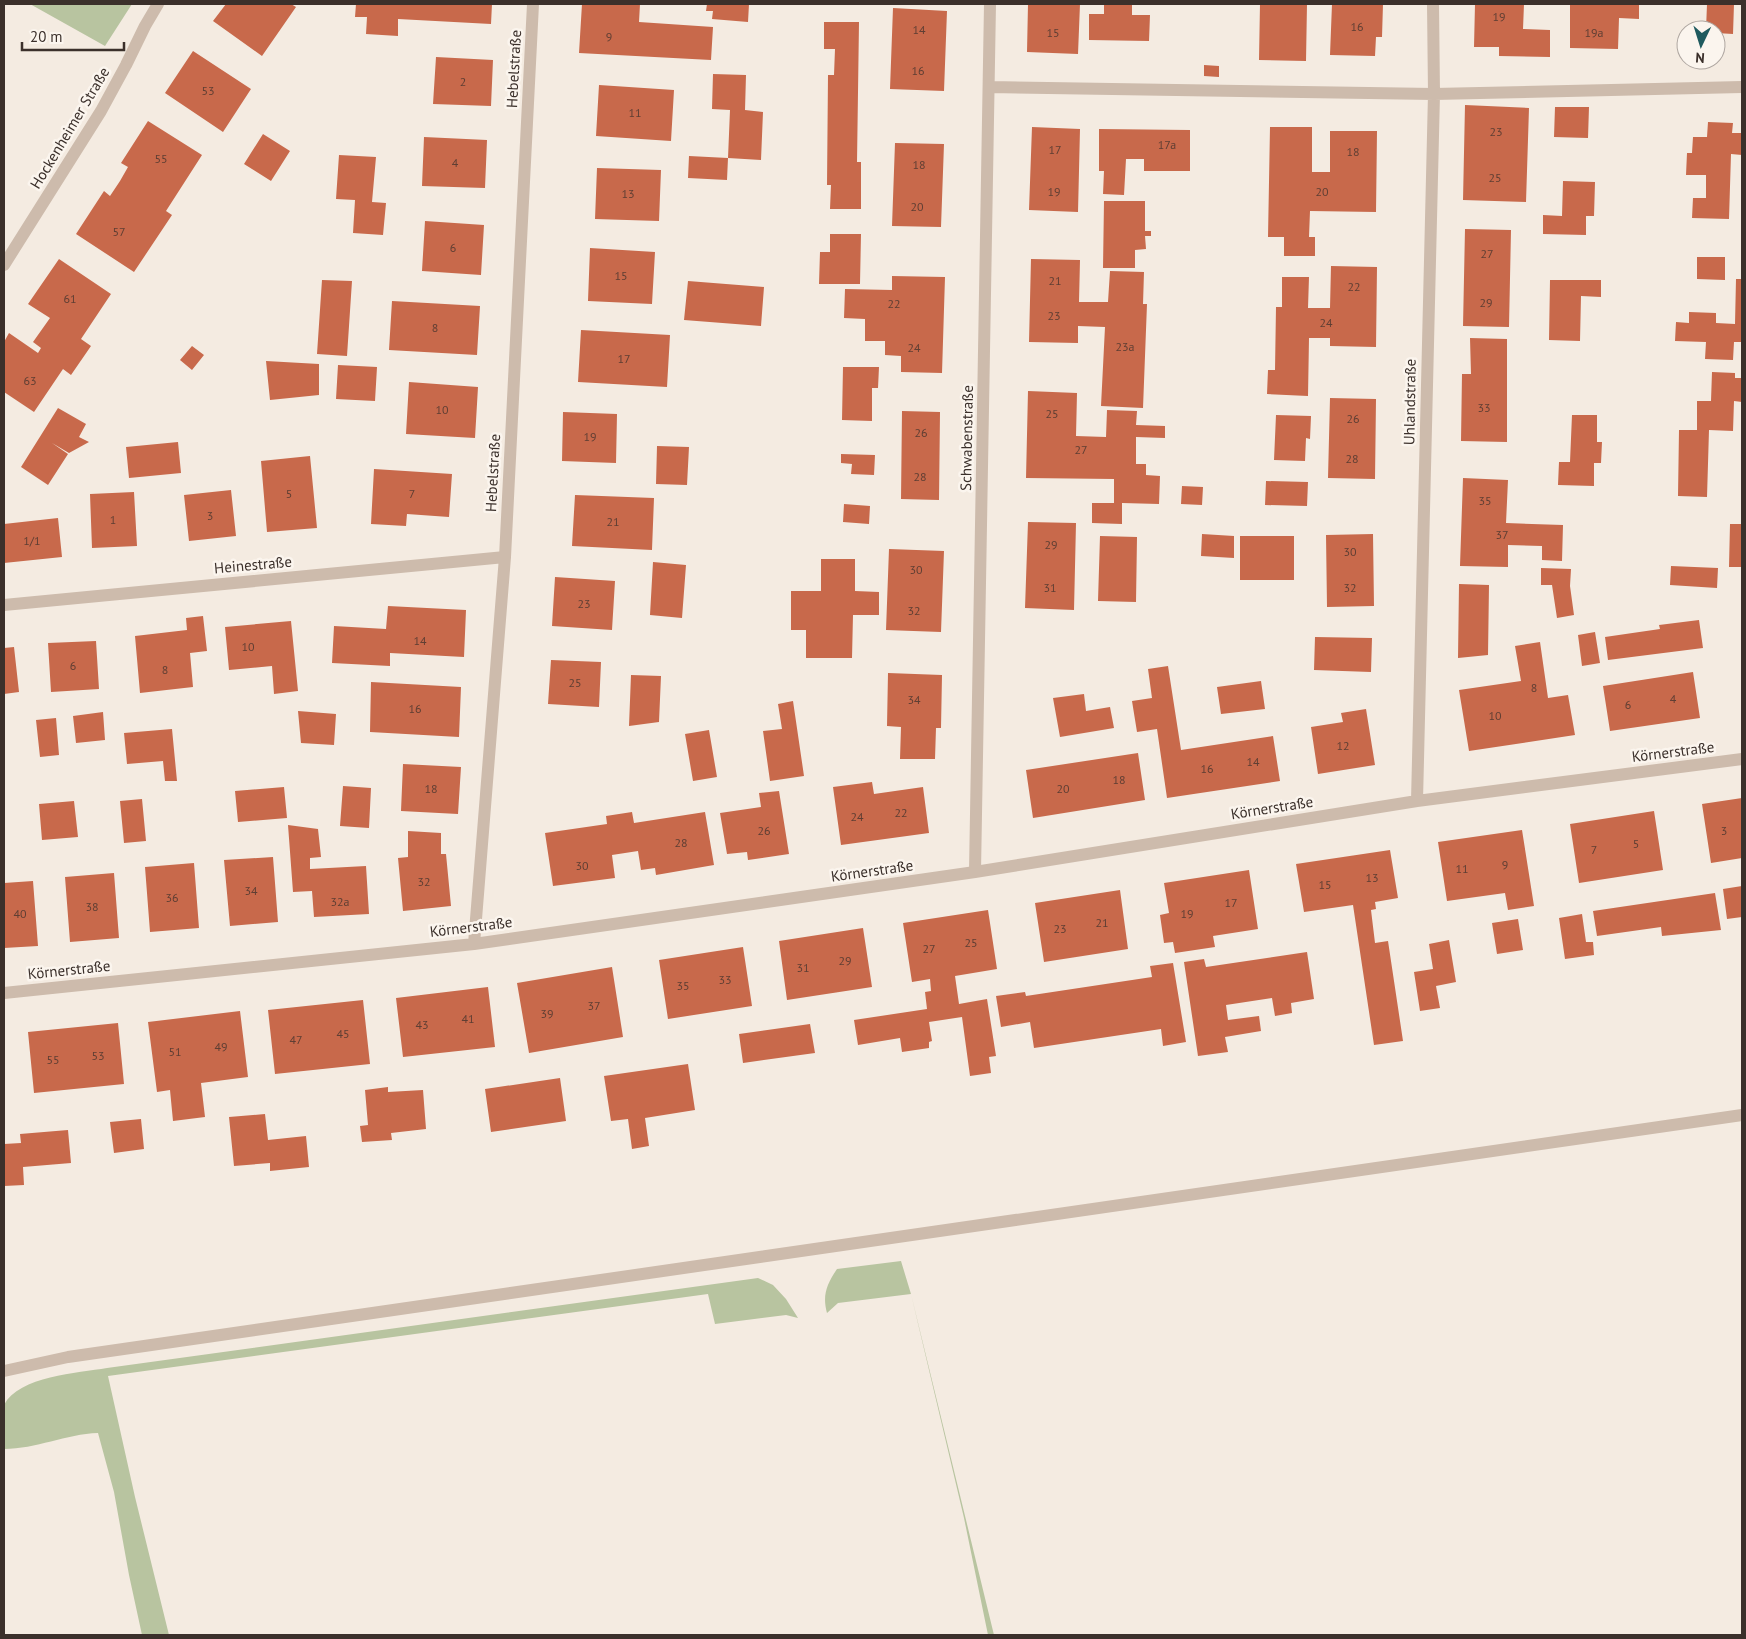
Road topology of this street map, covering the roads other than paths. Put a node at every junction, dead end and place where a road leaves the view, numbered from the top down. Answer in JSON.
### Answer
{"nodes":[{"id":1,"x":158,"y":4,"type":"edge"},
{"id":2,"x":533,"y":4,"type":"edge"},
{"id":3,"x":990,"y":4,"type":"edge"},
{"id":4,"x":1433,"y":4,"type":"edge"},
{"id":5,"x":990,"y":87,"type":"junction"},
{"id":6,"x":1742,"y":88,"type":"edge"},
{"id":7,"x":1434,"y":94,"type":"junction"},
{"id":8,"x":4,"y":265,"type":"edge"},
{"id":9,"x":505,"y":557,"type":"junction"},
{"id":10,"x":4,"y":604,"type":"edge"},
{"id":11,"x":1742,"y":759,"type":"edge"},
{"id":12,"x":1417,"y":802,"type":"junction"},
{"id":13,"x":975,"y":872,"type":"junction"},
{"id":14,"x":474,"y":944,"type":"junction"},
{"id":15,"x":4,"y":993,"type":"edge"},
{"id":16,"x":1742,"y":1115,"type":"edge"},
{"id":17,"x":4,"y":1371,"type":"edge"}],
"edges":[{"from":1,"to":8,"type":"street","name":"Hockenheimer Straße"},
{"from":2,"to":9,"type":"street","name":"Hebelstraße"},
{"from":3,"to":5,"type":"street","name":"Schwabenstraße"},
{"from":4,"to":7,"type":"street","name":"Uhlandstraße"},
{"from":5,"to":7,"type":"street"},
{"from":5,"to":13,"type":"street","name":"Schwabenstraße"},
{"from":6,"to":7,"type":"street"},
{"from":7,"to":12,"type":"street","name":"Uhlandstraße"},
{"from":9,"to":10,"type":"street","name":"Heinestraße"},
{"from":9,"to":14,"type":"street","name":"Hebelstraße"},
{"from":11,"to":12,"type":"street","name":"Körnerstraße"},
{"from":12,"to":13,"type":"street","name":"Körnerstraße"},
{"from":13,"to":14,"type":"street","name":"Körnerstraße"},
{"from":14,"to":15,"type":"street","name":"Körnerstraße"},
{"from":16,"to":17,"type":"street"}]}
